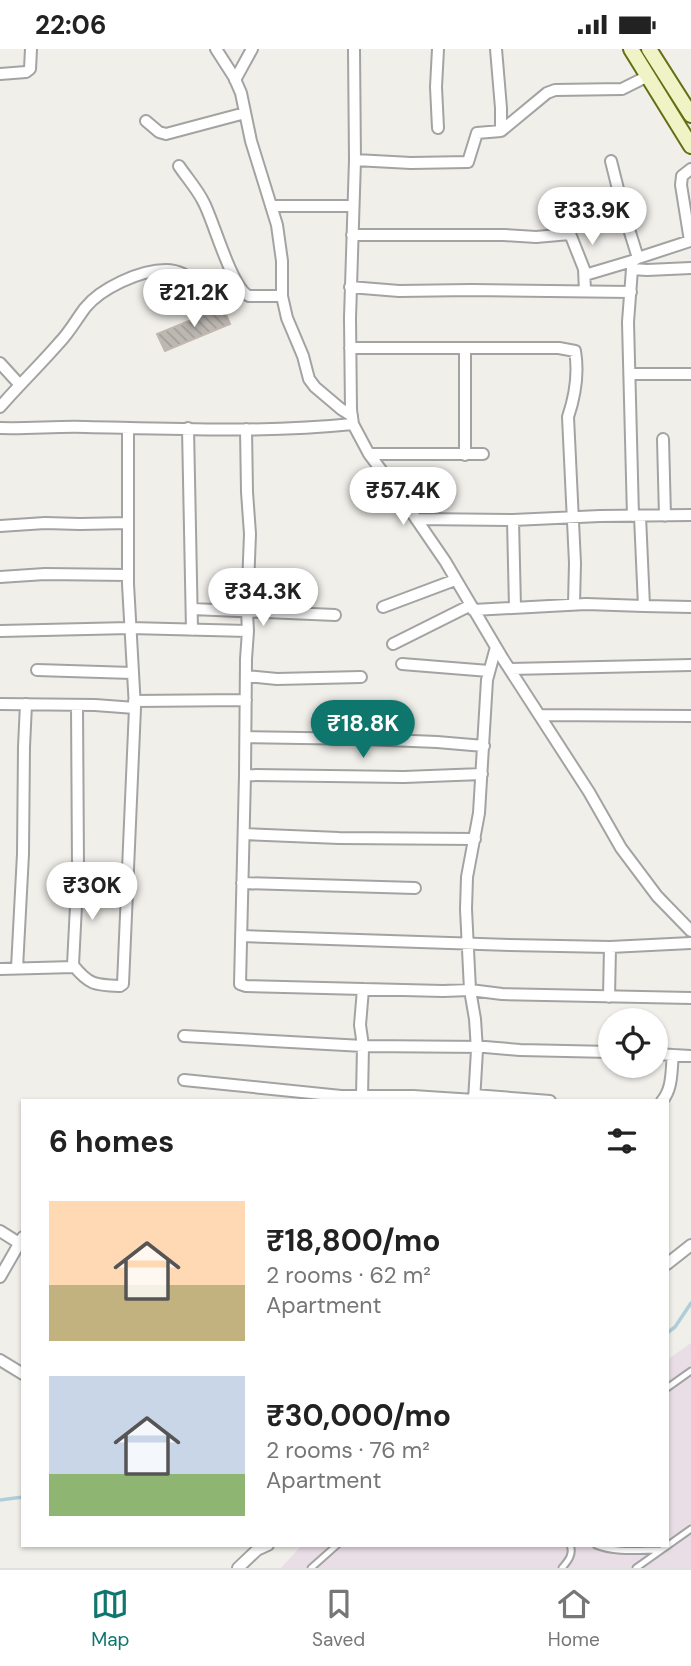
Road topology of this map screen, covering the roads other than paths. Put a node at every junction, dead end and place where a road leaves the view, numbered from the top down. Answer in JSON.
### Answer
{"nodes":[{"id":1,"x":31,"y":49,"type":"edge"},
{"id":2,"x":216,"y":49,"type":"edge"},
{"id":3,"x":252,"y":49,"type":"edge"},
{"id":4,"x":354,"y":49,"type":"edge"},
{"id":5,"x":438,"y":49,"type":"edge"},
{"id":6,"x":496,"y":49,"type":"edge"},
{"id":7,"x":631,"y":49,"type":"edge"},
{"id":8,"x":649,"y":49,"type":"edge"},
{"id":9,"x":0,"y":74,"type":"edge"},
{"id":10,"x":648,"y":76,"type":"junction"},
{"id":11,"x":235,"y":80,"type":"junction"},
{"id":12,"x":245,"y":113,"type":"junction"},
{"id":13,"x":691,"y":115,"type":"edge"},
{"id":14,"x":146,"y":121,"type":"dead end"},
{"id":15,"x":438,"y":128,"type":"dead end"},
{"id":16,"x":501,"y":131,"type":"junction"},
{"id":17,"x":691,"y":146,"type":"edge"},
{"id":18,"x":355,"y":160,"type":"junction"},
{"id":19,"x":611,"y":161,"type":"dead end"},
{"id":20,"x":179,"y":166,"type":"dead end"},
{"id":21,"x":691,"y":169,"type":"edge"},
{"id":22,"x":271,"y":206,"type":"junction"},
{"id":23,"x":352,"y":206,"type":"junction"},
{"id":24,"x":561,"y":211,"type":"dead end"},
{"id":25,"x":570,"y":234,"type":"junction"},
{"id":26,"x":352,"y":235,"type":"junction"},
{"id":27,"x":634,"y":263,"type":"junction"},
{"id":28,"x":691,"y":268,"type":"edge"},
{"id":29,"x":585,"y":275,"type":"junction"},
{"id":30,"x":350,"y":288,"type":"junction"},
{"id":31,"x":240,"y":289,"type":"junction"},
{"id":32,"x":585,"y":291,"type":"junction"},
{"id":33,"x":631,"y":292,"type":"junction"},
{"id":34,"x":282,"y":296,"type":"junction"},
{"id":35,"x":351,"y":348,"type":"junction"},
{"id":36,"x":465,"y":349,"type":"junction"},
{"id":37,"x":0,"y":363,"type":"edge"},
{"id":38,"x":630,"y":374,"type":"junction"},
{"id":39,"x":691,"y":374,"type":"edge"},
{"id":40,"x":20,"y":385,"type":"junction"},
{"id":41,"x":0,"y":407,"type":"edge"},
{"id":42,"x":353,"y":420,"type":"junction"},
{"id":43,"x":0,"y":428,"type":"edge"},
{"id":44,"x":188,"y":428,"type":"junction"},
{"id":45,"x":128,"y":429,"type":"junction"},
{"id":46,"x":246,"y":429,"type":"junction"},
{"id":47,"x":663,"y":439,"type":"dead end"},
{"id":48,"x":369,"y":454,"type":"junction"},
{"id":49,"x":483,"y":454,"type":"dead end"},
{"id":50,"x":465,"y":455,"type":"junction"},
{"id":51,"x":691,"y":515,"type":"edge"},
{"id":52,"x":636,"y":516,"type":"junction"},
{"id":53,"x":664,"y":516,"type":"junction"},
{"id":54,"x":573,"y":517,"type":"junction"},
{"id":55,"x":416,"y":519,"type":"junction"},
{"id":56,"x":513,"y":520,"type":"junction"},
{"id":57,"x":128,"y":523,"type":"junction"},
{"id":58,"x":0,"y":526,"type":"edge"},
{"id":59,"x":128,"y":575,"type":"junction"},
{"id":60,"x":0,"y":577,"type":"edge"},
{"id":61,"x":456,"y":580,"type":"junction"},
{"id":62,"x":574,"y":604,"type":"junction"},
{"id":63,"x":644,"y":606,"type":"junction"},
{"id":64,"x":383,"y":607,"type":"dead end"},
{"id":65,"x":472,"y":607,"type":"junction"},
{"id":66,"x":691,"y":607,"type":"edge"},
{"id":67,"x":515,"y":608,"type":"junction"},
{"id":68,"x":192,"y":609,"type":"junction"},
{"id":69,"x":247,"y":612,"type":"junction"},
{"id":70,"x":335,"y":615,"type":"dead end"},
{"id":71,"x":130,"y":628,"type":"junction"},
{"id":72,"x":192,"y":630,"type":"junction"},
{"id":73,"x":0,"y":631,"type":"edge"},
{"id":74,"x":248,"y":631,"type":"junction"},
{"id":75,"x":393,"y":644,"type":"dead end"},
{"id":76,"x":496,"y":647,"type":"junction"},
{"id":77,"x":402,"y":664,"type":"dead end"},
{"id":78,"x":691,"y":665,"type":"edge"},
{"id":79,"x":510,"y":669,"type":"junction"},
{"id":80,"x":37,"y":670,"type":"dead end"},
{"id":81,"x":489,"y":671,"type":"junction"},
{"id":82,"x":132,"y":673,"type":"junction"},
{"id":83,"x":246,"y":676,"type":"junction"},
{"id":84,"x":361,"y":677,"type":"dead end"},
{"id":85,"x":246,"y":701,"type":"junction"},
{"id":86,"x":0,"y":704,"type":"edge"},
{"id":87,"x":26,"y":704,"type":"junction"},
{"id":88,"x":135,"y":704,"type":"junction"},
{"id":89,"x":77,"y":705,"type":"junction"},
{"id":90,"x":541,"y":715,"type":"junction"},
{"id":91,"x":691,"y":716,"type":"edge"},
{"id":92,"x":246,"y":737,"type":"junction"},
{"id":93,"x":484,"y":746,"type":"junction"},
{"id":94,"x":482,"y":774,"type":"junction"},
{"id":95,"x":245,"y":775,"type":"junction"},
{"id":96,"x":244,"y":834,"type":"junction"},
{"id":97,"x":475,"y":839,"type":"junction"},
{"id":98,"x":242,"y":883,"type":"junction"},
{"id":99,"x":415,"y":888,"type":"dead end"},
{"id":100,"x":691,"y":931,"type":"edge"},
{"id":101,"x":241,"y":936,"type":"junction"},
{"id":102,"x":468,"y":943,"type":"junction"},
{"id":103,"x":691,"y":943,"type":"edge"},
{"id":104,"x":610,"y":947,"type":"junction"},
{"id":105,"x":74,"y":967,"type":"junction"},
{"id":106,"x":17,"y":968,"type":"junction"},
{"id":107,"x":0,"y":969,"type":"edge"},
{"id":108,"x":363,"y":989,"type":"junction"},
{"id":109,"x":470,"y":991,"type":"junction"},
{"id":110,"x":609,"y":997,"type":"junction"},
{"id":111,"x":691,"y":998,"type":"edge"},
{"id":112,"x":184,"y":1036,"type":"dead end"},
{"id":113,"x":363,"y":1046,"type":"junction"},
{"id":114,"x":477,"y":1048,"type":"junction"},
{"id":115,"x":598,"y":1052,"type":"edge"},
{"id":116,"x":668,"y":1055,"type":"edge"},
{"id":117,"x":673,"y":1055,"type":"junction"},
{"id":118,"x":691,"y":1056,"type":"edge"},
{"id":119,"x":184,"y":1080,"type":"dead end"},
{"id":120,"x":362,"y":1097,"type":"junction"},
{"id":121,"x":474,"y":1099,"type":"edge"},
{"id":122,"x":664,"y":1099,"type":"edge"},
{"id":123,"x":0,"y":1231,"type":"edge"},
{"id":124,"x":21,"y":1240,"type":"edge"},
{"id":125,"x":691,"y":1245,"type":"edge"},
{"id":126,"x":669,"y":1262,"type":"edge"},
{"id":127,"x":0,"y":1277,"type":"edge"},
{"id":128,"x":0,"y":1360,"type":"edge"},
{"id":129,"x":691,"y":1371,"type":"edge"},
{"id":130,"x":21,"y":1373,"type":"edge"},
{"id":131,"x":669,"y":1387,"type":"edge"},
{"id":132,"x":691,"y":1529,"type":"edge"},
{"id":133,"x":669,"y":1544,"type":"edge"},
{"id":134,"x":264,"y":1547,"type":"edge"},
{"id":135,"x":335,"y":1547,"type":"edge"},
{"id":136,"x":571,"y":1547,"type":"edge"},
{"id":137,"x":601,"y":1547,"type":"edge"},
{"id":138,"x":665,"y":1547,"type":"edge"},
{"id":139,"x":661,"y":1550,"type":"junction"},
{"id":140,"x":238,"y":1568,"type":"edge"},
{"id":141,"x":311,"y":1568,"type":"edge"},
{"id":142,"x":562,"y":1568,"type":"edge"},
{"id":143,"x":636,"y":1568,"type":"edge"}],
"edges":[{"from":1,"to":9,"type":"street"},
{"from":2,"to":11,"type":"street"},
{"from":3,"to":11,"type":"street"},
{"from":4,"to":18,"type":"street"},
{"from":5,"to":15,"type":"street"},
{"from":6,"to":16,"type":"street"},
{"from":7,"to":10,"type":"main road"},
{"from":8,"to":13,"type":"main road"},
{"from":10,"to":16,"type":"street"},
{"from":10,"to":17,"type":"main road"},
{"from":11,"to":12,"type":"street"},
{"from":12,"to":14,"type":"street"},
{"from":12,"to":22,"type":"street"},
{"from":16,"to":18,"type":"street"},
{"from":18,"to":23,"type":"street"},
{"from":19,"to":27,"type":"street"},
{"from":20,"to":31,"type":"street"},
{"from":21,"to":27,"type":"street"},
{"from":22,"to":23,"type":"street"},
{"from":22,"to":34,"type":"street"},
{"from":23,"to":26,"type":"street"},
{"from":24,"to":25,"type":"street"},
{"from":25,"to":26,"type":"street"},
{"from":25,"to":29,"type":"street"},
{"from":26,"to":30,"type":"street"},
{"from":27,"to":28,"type":"street"},
{"from":27,"to":29,"type":"street"},
{"from":27,"to":33,"type":"street"},
{"from":29,"to":32,"type":"street"},
{"from":30,"to":32,"type":"street"},
{"from":30,"to":35,"type":"street"},
{"from":31,"to":34,"type":"street"},
{"from":31,"to":40,"type":"street"},
{"from":32,"to":33,"type":"street"},
{"from":33,"to":38,"type":"street"},
{"from":34,"to":42,"type":"street"},
{"from":35,"to":36,"type":"street"},
{"from":35,"to":42,"type":"street"},
{"from":36,"to":50,"type":"street"},
{"from":36,"to":54,"type":"street"},
{"from":37,"to":40,"type":"street"},
{"from":38,"to":39,"type":"street"},
{"from":38,"to":52,"type":"street"},
{"from":40,"to":41,"type":"street"},
{"from":42,"to":46,"type":"street"},
{"from":42,"to":48,"type":"street"},
{"from":43,"to":45,"type":"street"},
{"from":44,"to":45,"type":"street"},
{"from":44,"to":46,"type":"street"},
{"from":44,"to":68,"type":"street"},
{"from":45,"to":57,"type":"street"},
{"from":46,"to":69,"type":"street"},
{"from":47,"to":53,"type":"street"},
{"from":48,"to":50,"type":"street"},
{"from":48,"to":55,"type":"street"},
{"from":49,"to":50,"type":"street"},
{"from":51,"to":53,"type":"street"},
{"from":52,"to":53,"type":"street"},
{"from":52,"to":54,"type":"street"},
{"from":52,"to":63,"type":"street"},
{"from":54,"to":56,"type":"street"},
{"from":54,"to":62,"type":"street"},
{"from":55,"to":56,"type":"street"},
{"from":55,"to":61,"type":"street"},
{"from":56,"to":67,"type":"street"},
{"from":57,"to":58,"type":"street"},
{"from":57,"to":59,"type":"street"},
{"from":59,"to":60,"type":"street"},
{"from":59,"to":71,"type":"street"},
{"from":61,"to":64,"type":"street"},
{"from":61,"to":65,"type":"street"},
{"from":62,"to":63,"type":"street"},
{"from":62,"to":67,"type":"street"},
{"from":63,"to":66,"type":"street"},
{"from":65,"to":67,"type":"street"},
{"from":65,"to":75,"type":"street"},
{"from":65,"to":76,"type":"street"},
{"from":68,"to":69,"type":"street"},
{"from":68,"to":72,"type":"street"},
{"from":69,"to":70,"type":"street"},
{"from":69,"to":74,"type":"street"},
{"from":71,"to":72,"type":"street"},
{"from":71,"to":73,"type":"street"},
{"from":71,"to":82,"type":"street"},
{"from":72,"to":74,"type":"street"},
{"from":74,"to":83,"type":"street"},
{"from":76,"to":79,"type":"street"},
{"from":76,"to":81,"type":"street"},
{"from":77,"to":81,"type":"street"},
{"from":78,"to":79,"type":"street"},
{"from":79,"to":90,"type":"street"},
{"from":80,"to":82,"type":"street"},
{"from":81,"to":93,"type":"street"},
{"from":82,"to":88,"type":"street"},
{"from":83,"to":84,"type":"street"},
{"from":83,"to":85,"type":"street"},
{"from":85,"to":88,"type":"street"},
{"from":85,"to":92,"type":"street"},
{"from":86,"to":87,"type":"street"},
{"from":87,"to":89,"type":"street"},
{"from":87,"to":106,"type":"street"},
{"from":88,"to":89,"type":"street"},
{"from":88,"to":105,"type":"street"},
{"from":89,"to":105,"type":"street"},
{"from":90,"to":91,"type":"street"},
{"from":90,"to":100,"type":"street"},
{"from":92,"to":93,"type":"street"},
{"from":92,"to":95,"type":"street"},
{"from":93,"to":94,"type":"street"},
{"from":94,"to":95,"type":"street"},
{"from":94,"to":97,"type":"street"},
{"from":95,"to":96,"type":"street"},
{"from":96,"to":97,"type":"street"},
{"from":96,"to":98,"type":"street"},
{"from":97,"to":102,"type":"street"},
{"from":98,"to":99,"type":"street"},
{"from":98,"to":101,"type":"street"},
{"from":101,"to":102,"type":"street"},
{"from":101,"to":108,"type":"street"},
{"from":102,"to":104,"type":"street"},
{"from":102,"to":109,"type":"street"},
{"from":103,"to":104,"type":"street"},
{"from":104,"to":110,"type":"street"},
{"from":105,"to":106,"type":"street"},
{"from":106,"to":107,"type":"street"},
{"from":108,"to":109,"type":"street"},
{"from":108,"to":113,"type":"street"},
{"from":109,"to":110,"type":"street"},
{"from":109,"to":114,"type":"street"},
{"from":110,"to":111,"type":"street"},
{"from":112,"to":113,"type":"street"},
{"from":113,"to":114,"type":"street"},
{"from":113,"to":120,"type":"street"},
{"from":114,"to":115,"type":"street"},
{"from":114,"to":121,"type":"street"},
{"from":116,"to":117,"type":"street"},
{"from":117,"to":118,"type":"street"},
{"from":117,"to":122,"type":"street"},
{"from":119,"to":120,"type":"street"},
{"from":120,"to":121,"type":"street"},
{"from":123,"to":124,"type":"street"},
{"from":124,"to":127,"type":"street"},
{"from":125,"to":126,"type":"street"},
{"from":128,"to":130,"type":"street"},
{"from":129,"to":131,"type":"lane"},
{"from":132,"to":133,"type":"lane"},
{"from":134,"to":140,"type":"street"},
{"from":135,"to":141,"type":"lane"},
{"from":136,"to":142,"type":"lane"},
{"from":137,"to":139,"type":"lane"},
{"from":138,"to":139,"type":"lane"},
{"from":139,"to":143,"type":"lane"}]}
